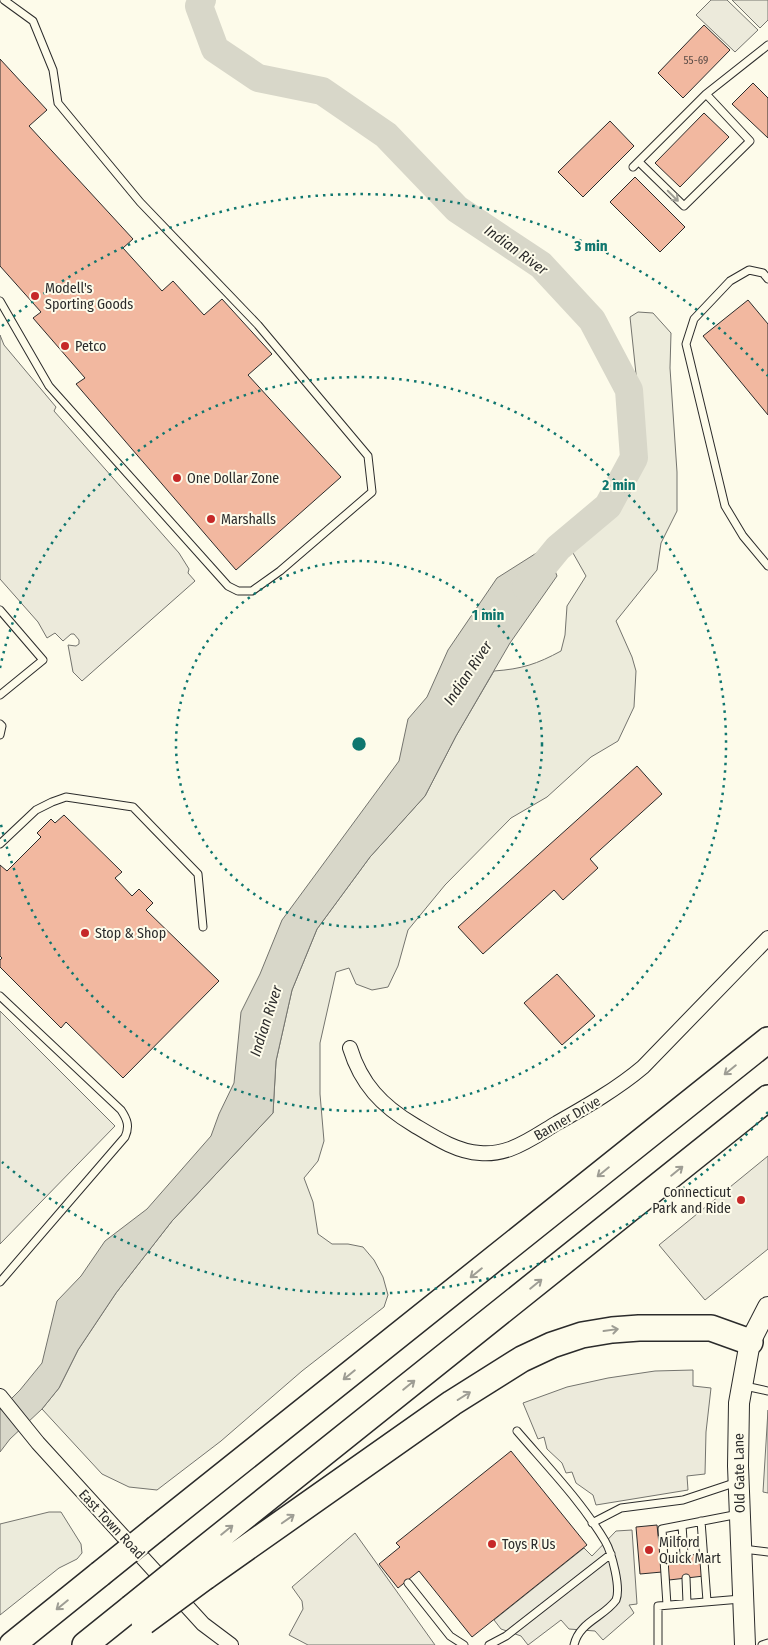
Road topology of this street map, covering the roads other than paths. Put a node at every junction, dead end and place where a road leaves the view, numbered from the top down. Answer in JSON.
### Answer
{"nodes":[{"id":1,"x":4,"y":0,"type":"edge"},
{"id":2,"x":768,"y":45,"type":"edge"},
{"id":3,"x":706,"y":94,"type":"junction"},
{"id":4,"x":638,"y":162,"type":"junction"},
{"id":5,"x":633,"y":167,"type":"dead end"},
{"id":6,"x":768,"y":279,"type":"edge"},
{"id":7,"x":0,"y":301,"type":"edge"},
{"id":8,"x":768,"y":566,"type":"edge"},
{"id":9,"x":0,"y":610,"type":"edge"},
{"id":10,"x":0,"y":695,"type":"edge"},
{"id":11,"x":0,"y":724,"type":"edge"},
{"id":12,"x":0,"y":735,"type":"edge"},
{"id":13,"x":0,"y":844,"type":"edge"},
{"id":14,"x":203,"y":927,"type":"dead end"},
{"id":15,"x":768,"y":938,"type":"edge"},
{"id":16,"x":0,"y":996,"type":"edge"},
{"id":17,"x":768,"y":1040,"type":"edge"},
{"id":18,"x":350,"y":1048,"type":"dead end"},
{"id":19,"x":768,"y":1098,"type":"edge"},
{"id":20,"x":0,"y":1282,"type":"edge"},
{"id":21,"x":768,"y":1307,"type":"edge"},
{"id":22,"x":750,"y":1342,"type":"junction"},
{"id":23,"x":742,"y":1385,"type":"junction"},
{"id":24,"x":768,"y":1390,"type":"edge"},
{"id":25,"x":0,"y":1396,"type":"edge"},
{"id":26,"x":517,"y":1431,"type":"dead end"},
{"id":27,"x":738,"y":1482,"type":"junction"},
{"id":28,"x":739,"y":1514,"type":"junction"},
{"id":29,"x":701,"y":1521,"type":"junction"},
{"id":30,"x":592,"y":1523,"type":"junction"},
{"id":31,"x":682,"y":1525,"type":"junction"},
{"id":32,"x":740,"y":1549,"type":"junction"},
{"id":33,"x":768,"y":1552,"type":"edge"},
{"id":34,"x":611,"y":1554,"type":"junction"},
{"id":35,"x":684,"y":1556,"type":"dead end"},
{"id":36,"x":197,"y":1569,"type":"junction"},
{"id":37,"x":686,"y":1578,"type":"dead end"},
{"id":38,"x":408,"y":1583,"type":"dead end"},
{"id":39,"x":742,"y":1599,"type":"junction"},
{"id":40,"x":707,"y":1601,"type":"junction"},
{"id":41,"x":687,"y":1603,"type":"junction"},
{"id":42,"x":667,"y":1605,"type":"junction"},
{"id":43,"x":137,"y":1615,"type":"junction"},
{"id":44,"x":768,"y":1643,"type":"edge"},
{"id":45,"x":12,"y":1645,"type":"edge"},
{"id":46,"x":84,"y":1645,"type":"edge"},
{"id":47,"x":110,"y":1645,"type":"edge"},
{"id":48,"x":232,"y":1645,"type":"edge"},
{"id":49,"x":464,"y":1645,"type":"edge"},
{"id":50,"x":490,"y":1645,"type":"edge"},
{"id":51,"x":574,"y":1645,"type":"edge"},
{"id":52,"x":658,"y":1645,"type":"edge"},
{"id":53,"x":745,"y":1645,"type":"edge"},
{"id":54,"x":762,"y":1645,"type":"edge"}],
"edges":[{"from":1,"to":7,"type":"lane"},
{"from":2,"to":3,"type":"lane"},
{"from":3,"to":4,"type":"lane"},
{"from":4,"to":3,"type":"lane","one_way":true},
{"from":4,"to":5,"type":"lane"},
{"from":6,"to":8,"type":"lane"},
{"from":9,"to":10,"type":"lane"},
{"from":11,"to":12,"type":"lane"},
{"from":13,"to":14,"type":"lane"},
{"from":15,"to":18,"type":"street","name":"Banner Drive"},
{"from":16,"to":20,"type":"lane"},
{"from":17,"to":45,"type":"highway","one_way":true,"bridge":true},
{"from":36,"to":19,"type":"highway","one_way":true},
{"from":21,"to":22,"type":"main road","name":"Old Gate Lane"},
{"from":22,"to":23,"type":"main road","name":"Old Gate Lane"},
{"from":36,"to":22,"type":"highway","one_way":true},
{"from":23,"to":24,"type":"lane"},
{"from":23,"to":27,"type":"main road","name":"Old Gate Lane"},
{"from":25,"to":48,"type":"street","name":"East Town Road"},
{"from":26,"to":30,"type":"lane"},
{"from":27,"to":28,"type":"main road","name":"Old Gate Lane"},
{"from":27,"to":30,"type":"lane"},
{"from":28,"to":29,"type":"lane"},
{"from":28,"to":32,"type":"main road","name":"Old Gate Lane"},
{"from":29,"to":31,"type":"lane"},
{"from":29,"to":40,"type":"lane"},
{"from":30,"to":34,"type":"lane"},
{"from":31,"to":35,"type":"lane"},
{"from":31,"to":42,"type":"lane"},
{"from":32,"to":33,"type":"lane"},
{"from":32,"to":39,"type":"main road","name":"Old Gate Lane"},
{"from":34,"to":50,"type":"lane"},
{"from":34,"to":51,"type":"lane"},
{"from":36,"to":43,"type":"highway","bridge":true},
{"from":37,"to":41,"type":"lane"},
{"from":38,"to":49,"type":"lane"},
{"from":39,"to":40,"type":"lane"},
{"from":39,"to":53,"type":"main road","name":"Old Gate Lane"},
{"from":40,"to":41,"type":"lane"},
{"from":41,"to":42,"type":"lane"},
{"from":42,"to":52,"type":"lane"},
{"from":43,"to":46,"type":"highway"},
{"from":43,"to":47,"type":"highway"},
{"from":44,"to":54,"type":"lane"}]}
